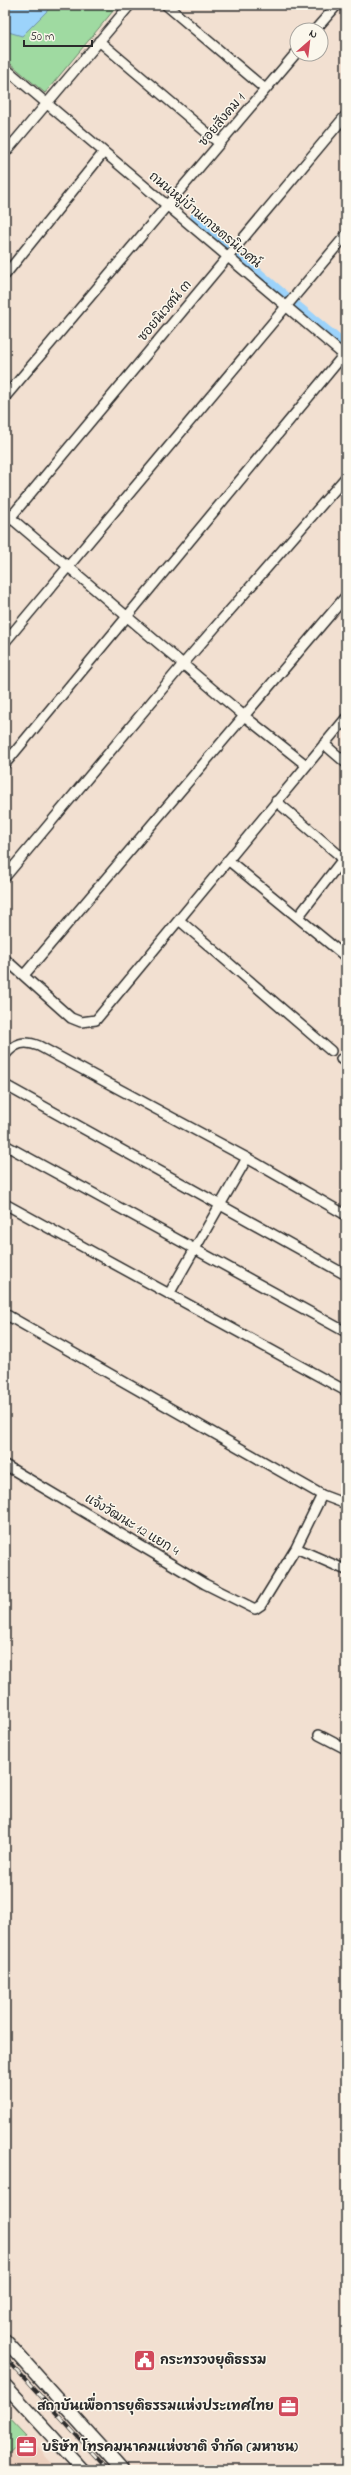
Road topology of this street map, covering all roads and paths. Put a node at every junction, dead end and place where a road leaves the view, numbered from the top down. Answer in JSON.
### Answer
{"nodes":[{"id":1,"x":130,"y":5,"type":"edge"},
{"id":2,"x":166,"y":5,"type":"edge"},
{"id":3,"x":337,"y":5,"type":"edge"},
{"id":4,"x":322,"y":22,"type":"edge"},
{"id":5,"x":99,"y":41,"type":"junction"},
{"id":6,"x":289,"y":61,"type":"edge"},
{"id":7,"x":5,"y":68,"type":"edge"},
{"id":8,"x":265,"y":89,"type":"junction"},
{"id":9,"x":47,"y":104,"type":"junction"},
{"id":10,"x":346,"y":115,"type":"edge"},
{"id":11,"x":220,"y":143,"type":"junction"},
{"id":12,"x":104,"y":152,"type":"junction"},
{"id":13,"x":5,"y":153,"type":"edge"},
{"id":14,"x":167,"y":205,"type":"junction"},
{"id":15,"x":346,"y":235,"type":"edge"},
{"id":16,"x":227,"y":256,"type":"junction"},
{"id":17,"x":5,"y":275,"type":"edge"},
{"id":18,"x":286,"y":306,"type":"junction"},
{"id":19,"x":345,"y":355,"type":"edge"},
{"id":20,"x":5,"y":397,"type":"edge"},
{"id":21,"x":346,"y":477,"type":"edge"},
{"id":22,"x":7,"y":518,"type":"edge"},
{"id":23,"x":69,"y":566,"type":"junction"},
{"id":24,"x":346,"y":596,"type":"edge"},
{"id":25,"x":127,"y":617,"type":"junction"},
{"id":26,"x":5,"y":642,"type":"edge"},
{"id":27,"x":184,"y":663,"type":"junction"},
{"id":28,"x":243,"y":715,"type":"junction"},
{"id":29,"x":346,"y":718,"type":"edge"},
{"id":30,"x":324,"y":744,"type":"junction"},
{"id":31,"x":346,"y":763,"type":"edge"},
{"id":32,"x":5,"y":764,"type":"edge"},
{"id":33,"x":306,"y":765,"type":"junction"},
{"id":34,"x":276,"y":801,"type":"junction"},
{"id":35,"x":228,"y":860,"type":"junction"},
{"id":36,"x":345,"y":860,"type":"edge"},
{"id":37,"x":5,"y":877,"type":"edge"},
{"id":38,"x":298,"y":917,"type":"junction"},
{"id":39,"x":179,"y":920,"type":"junction"},
{"id":40,"x":346,"y":957,"type":"edge"},
{"id":41,"x":5,"y":959,"type":"edge"},
{"id":42,"x":24,"y":975,"type":"junction"},
{"id":43,"x":331,"y":1051,"type":"dead end"},
{"id":44,"x":5,"y":1055,"type":"edge"},
{"id":45,"x":5,"y":1085,"type":"edge"},
{"id":46,"x":5,"y":1146,"type":"edge"},
{"id":47,"x":247,"y":1158,"type":"junction"},
{"id":48,"x":5,"y":1204,"type":"edge"},
{"id":49,"x":221,"y":1205,"type":"junction"},
{"id":50,"x":346,"y":1215,"type":"edge"},
{"id":51,"x":194,"y":1250,"type":"junction"},
{"id":52,"x":346,"y":1275,"type":"edge"},
{"id":53,"x":169,"y":1294,"type":"junction"},
{"id":54,"x":6,"y":1318,"type":"edge"},
{"id":55,"x":346,"y":1332,"type":"edge"},
{"id":56,"x":346,"y":1391,"type":"edge"},
{"id":57,"x":5,"y":1465,"type":"edge"},
{"id":58,"x":322,"y":1496,"type":"junction"},
{"id":59,"x":346,"y":1504,"type":"edge"},
{"id":60,"x":296,"y":1548,"type":"junction"},
{"id":61,"x":346,"y":1570,"type":"edge"},
{"id":62,"x":319,"y":1735,"type":"dead end"},
{"id":63,"x":346,"y":1749,"type":"edge"},
{"id":64,"x":6,"y":2342,"type":"edge"},
{"id":65,"x":5,"y":2385,"type":"edge"},
{"id":66,"x":83,"y":2470,"type":"edge"},
{"id":67,"x":122,"y":2470,"type":"edge"}],
"edges":[{"from":1,"to":5,"type":"street"},
{"from":2,"to":8,"type":"street"},
{"from":3,"to":4,"type":"street"},
{"from":5,"to":9,"type":"street"},
{"from":5,"to":11,"type":"street"},
{"from":6,"to":8,"type":"street","name":"ซอยสังคม 1"},
{"from":7,"to":9,"type":"street","name":"ถนนหมู่บ้านเกษตรนิเวศน์"},
{"from":8,"to":11,"type":"street","name":"ซอยสังคม 1"},
{"from":9,"to":12,"type":"street","name":"ถนนหมู่บ้านเกษตรนิเวศน์"},
{"from":9,"to":13,"type":"street"},
{"from":10,"to":16,"type":"street","name":"ซอยนิเวศน์ ๓"},
{"from":11,"to":14,"type":"street","name":"ซอยสังคม 1"},
{"from":12,"to":14,"type":"street","name":"ถนนหมู่บ้านเกษตรนิเวศน์"},
{"from":12,"to":17,"type":"street"},
{"from":14,"to":16,"type":"street","name":"ถนนหมู่บ้านเกษตรนิเวศน์"},
{"from":14,"to":20,"type":"street","name":"ซอยสังคม 1"},
{"from":15,"to":18,"type":"street"},
{"from":16,"to":18,"type":"street","name":"ถนนหมู่บ้านเกษตรนิเวศน์"},
{"from":16,"to":22,"type":"street","name":"ซอยนิเวศน์ ๓"},
{"from":18,"to":19,"type":"street","name":"ถนนหมู่บ้านเกษตรนิเวศน์"},
{"from":18,"to":23,"type":"street"},
{"from":19,"to":25,"type":"street"},
{"from":21,"to":27,"type":"street"},
{"from":22,"to":23,"type":"street"},
{"from":23,"to":25,"type":"street"},
{"from":23,"to":26,"type":"street"},
{"from":24,"to":28,"type":"street"},
{"from":25,"to":27,"type":"street"},
{"from":25,"to":32,"type":"street"},
{"from":27,"to":28,"type":"street"},
{"from":27,"to":37,"type":"street"},
{"from":28,"to":33,"type":"street"},
{"from":28,"to":42,"type":"street"},
{"from":29,"to":30,"type":"street"},
{"from":30,"to":31,"type":"street"},
{"from":30,"to":33,"type":"street"},
{"from":33,"to":34,"type":"street"},
{"from":34,"to":35,"type":"street"},
{"from":34,"to":36,"type":"street"},
{"from":35,"to":38,"type":"street"},
{"from":35,"to":39,"type":"street"},
{"from":36,"to":38,"type":"street"},
{"from":38,"to":40,"type":"street"},
{"from":39,"to":42,"type":"street"},
{"from":39,"to":43,"type":"street"},
{"from":41,"to":42,"type":"street"},
{"from":44,"to":47,"type":"street"},
{"from":45,"to":49,"type":"street"},
{"from":46,"to":51,"type":"street"},
{"from":47,"to":49,"type":"street"},
{"from":47,"to":50,"type":"street"},
{"from":48,"to":53,"type":"street"},
{"from":49,"to":51,"type":"street"},
{"from":49,"to":52,"type":"street"},
{"from":51,"to":53,"type":"street"},
{"from":51,"to":55,"type":"street"},
{"from":53,"to":56,"type":"street"},
{"from":54,"to":58,"type":"street"},
{"from":57,"to":60,"type":"street","name":"แจ้งวัฒนะ 12 แยก 4"},
{"from":58,"to":59,"type":"street"},
{"from":58,"to":60,"type":"street"},
{"from":60,"to":61,"type":"street"},
{"from":62,"to":63,"type":"street"},
{"from":64,"to":67,"type":"main road"},
{"from":65,"to":66,"type":"main road"}]}
